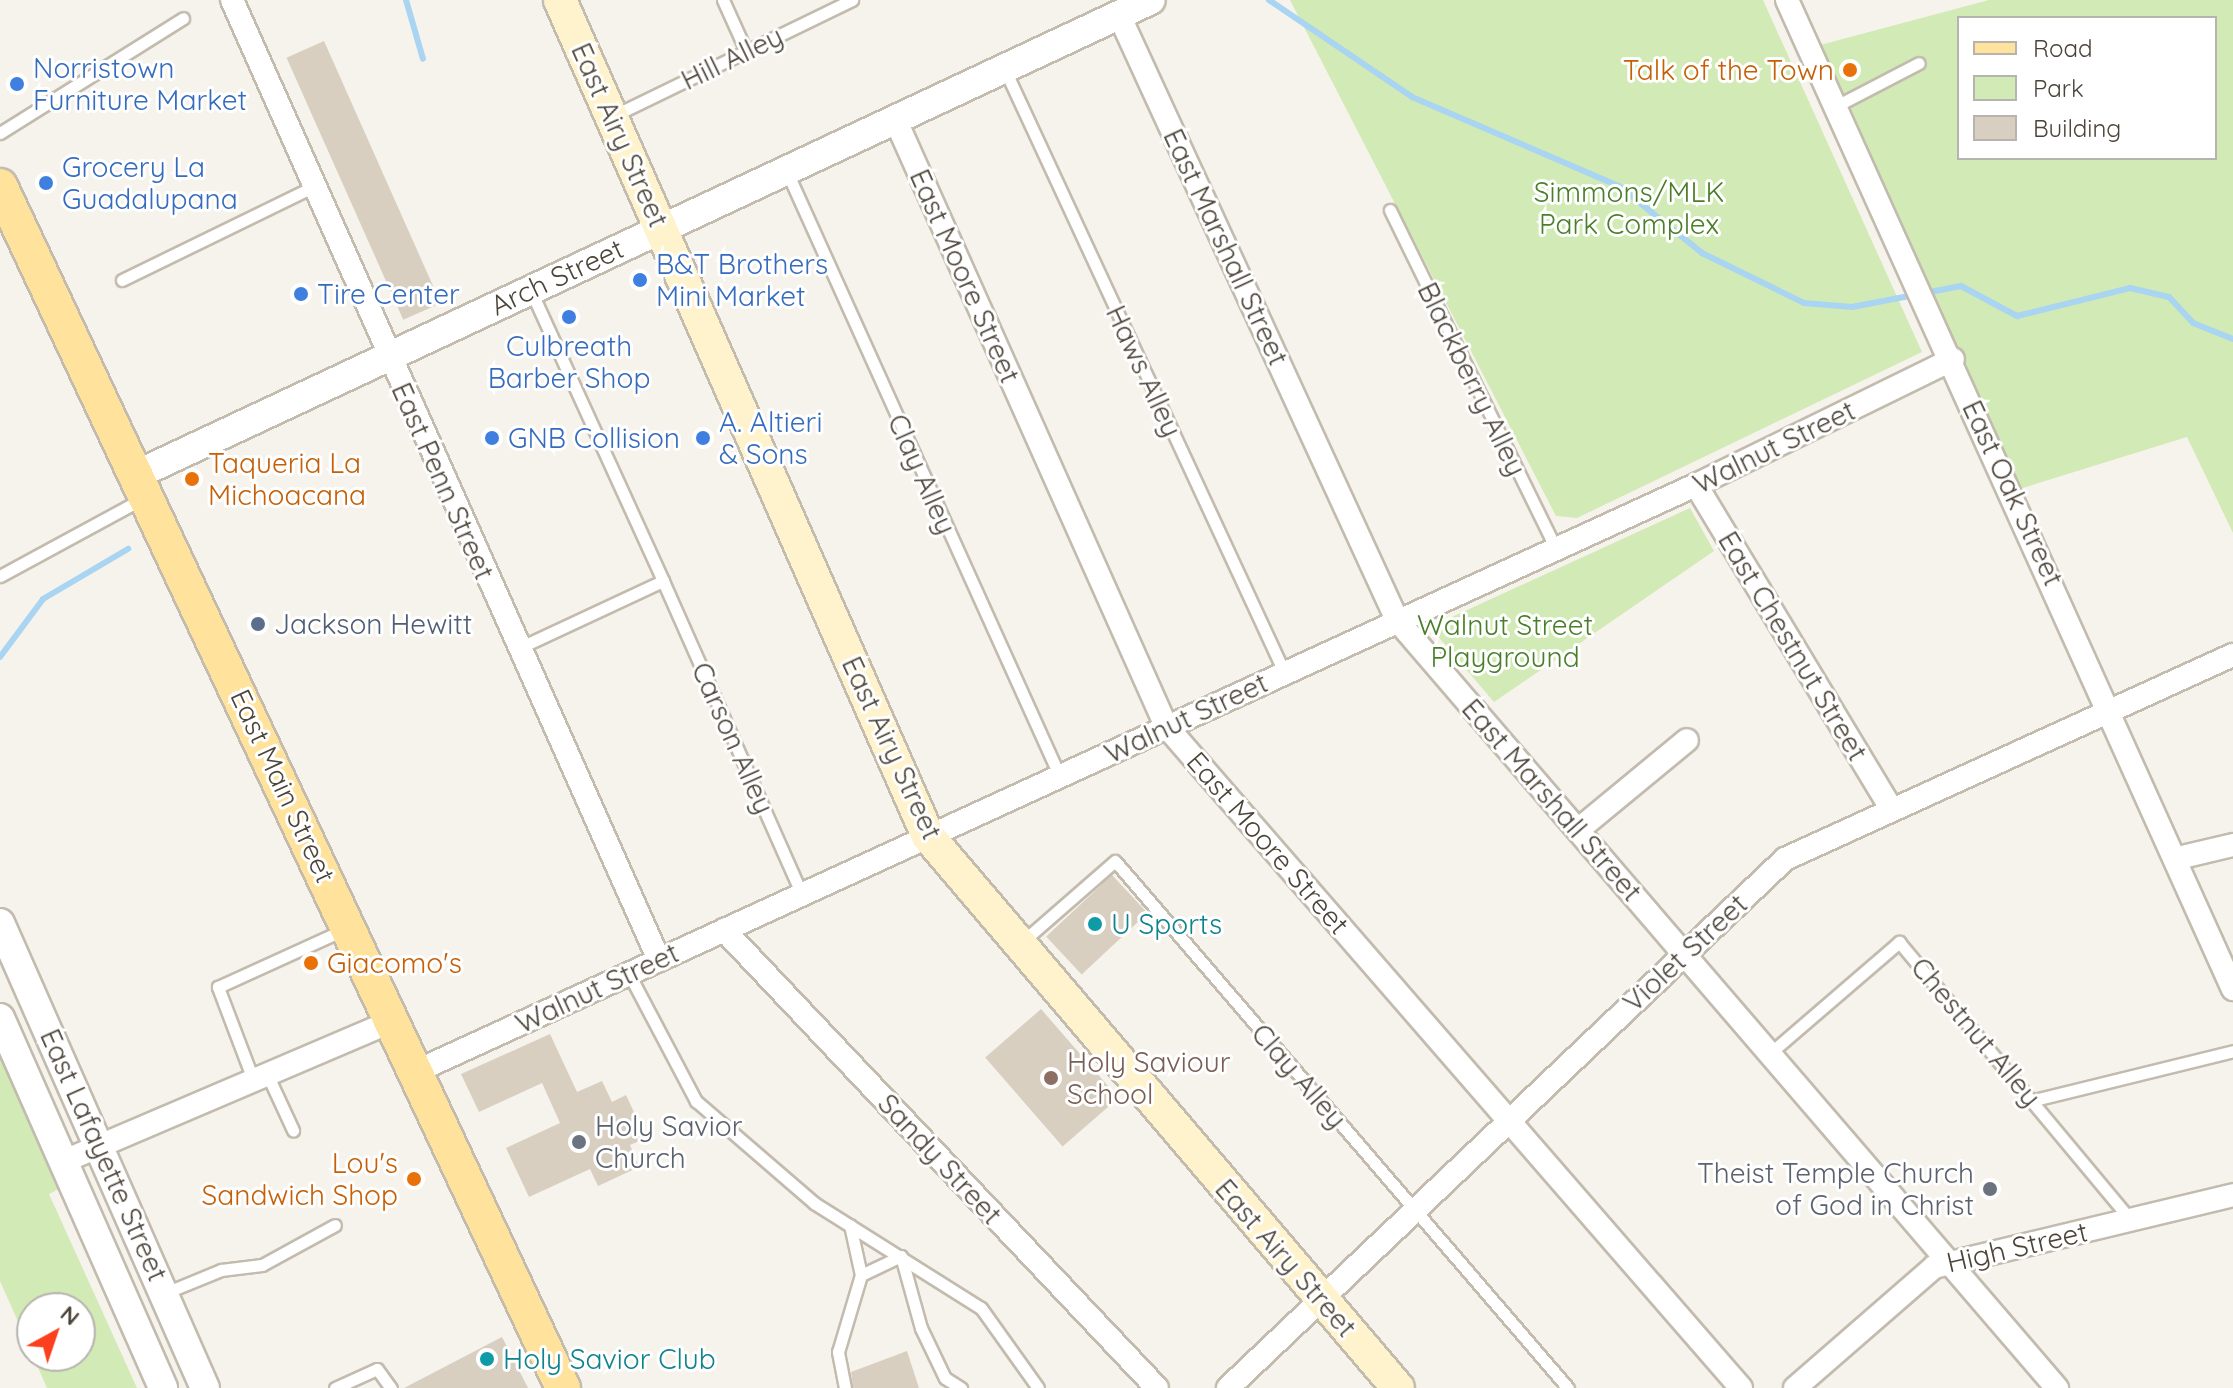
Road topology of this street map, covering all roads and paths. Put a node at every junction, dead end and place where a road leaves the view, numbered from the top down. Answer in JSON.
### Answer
{"nodes":[{"id":1,"x":232,"y":0,"type":"edge"},
{"id":2,"x":560,"y":0,"type":"edge"},
{"id":3,"x":723,"y":0,"type":"edge"},
{"id":4,"x":852,"y":0,"type":"edge"},
{"id":5,"x":1151,"y":0,"type":"edge"},
{"id":6,"x":1787,"y":0,"type":"edge"},
{"id":7,"x":1116,"y":7,"type":"edge"},
{"id":8,"x":183,"y":18,"type":"dead end"},
{"id":9,"x":746,"y":51,"type":"junction"},
{"id":10,"x":1919,"y":63,"type":"dead end"},
{"id":11,"x":1005,"y":70,"type":"junction"},
{"id":12,"x":1836,"y":106,"type":"junction"},
{"id":13,"x":613,"y":116,"type":"junction"},
{"id":14,"x":896,"y":121,"type":"junction"},
{"id":15,"x":0,"y":133,"type":"edge"},
{"id":16,"x":787,"y":171,"type":"junction"},
{"id":17,"x":0,"y":186,"type":"edge"},
{"id":18,"x":313,"y":187,"type":"junction"},
{"id":19,"x":1390,"y":210,"type":"dead end"},
{"id":20,"x":662,"y":229,"type":"junction"},
{"id":21,"x":122,"y":280,"type":"dead end"},
{"id":22,"x":530,"y":288,"type":"junction"},
{"id":23,"x":387,"y":359,"type":"junction"},
{"id":24,"x":1953,"y":359,"type":"junction"},
{"id":25,"x":1696,"y":485,"type":"junction"},
{"id":26,"x":142,"y":486,"type":"junction"},
{"id":27,"x":1555,"y":547,"type":"junction"},
{"id":28,"x":0,"y":576,"type":"edge"},
{"id":29,"x":663,"y":581,"type":"junction"},
{"id":30,"x":1397,"y":620,"type":"junction"},
{"id":31,"x":518,"y":648,"type":"junction"},
{"id":32,"x":2233,"y":655,"type":"edge"},
{"id":33,"x":1284,"y":672,"type":"junction"},
{"id":34,"x":2113,"y":711,"type":"junction"},
{"id":35,"x":1166,"y":726,"type":"junction"},
{"id":36,"x":1687,"y":740,"type":"dead end"},
{"id":37,"x":1060,"y":777,"type":"junction"},
{"id":38,"x":1890,"y":807,"type":"junction"},
{"id":39,"x":1578,"y":830,"type":"junction"},
{"id":40,"x":928,"y":836,"type":"junction"},
{"id":41,"x":2233,"y":845,"type":"edge"},
{"id":42,"x":2178,"y":858,"type":"junction"},
{"id":43,"x":802,"y":894,"type":"junction"},
{"id":44,"x":0,"y":923,"type":"edge"},
{"id":45,"x":349,"y":927,"type":"junction"},
{"id":46,"x":724,"y":930,"type":"junction"},
{"id":47,"x":1018,"y":945,"type":"junction"},
{"id":48,"x":1682,"y":952,"type":"junction"},
{"id":49,"x":659,"y":960,"type":"junction"},
{"id":50,"x":629,"y":974,"type":"junction"},
{"id":51,"x":2233,"y":989,"type":"edge"},
{"id":52,"x":0,"y":1018,"type":"edge"},
{"id":53,"x":393,"y":1021,"type":"junction"},
{"id":54,"x":2233,"y":1051,"type":"edge"},
{"id":55,"x":1768,"y":1054,"type":"junction"},
{"id":56,"x":417,"y":1071,"type":"junction"},
{"id":57,"x":261,"y":1079,"type":"junction"},
{"id":58,"x":2034,"y":1100,"type":"junction"},
{"id":59,"x":1509,"y":1120,"type":"junction"},
{"id":60,"x":293,"y":1130,"type":"dead end"},
{"id":61,"x":103,"y":1148,"type":"junction"},
{"id":62,"x":62,"y":1162,"type":"junction"},
{"id":63,"x":2233,"y":1195,"type":"edge"},
{"id":64,"x":1415,"y":1210,"type":"junction"},
{"id":65,"x":2131,"y":1220,"type":"junction"},
{"id":66,"x":335,"y":1225,"type":"dead end"},
{"id":67,"x":850,"y":1225,"type":"junction"},
{"id":68,"x":901,"y":1256,"type":"junction"},
{"id":69,"x":1950,"y":1260,"type":"junction"},
{"id":70,"x":861,"y":1275,"type":"junction"},
{"id":71,"x":165,"y":1293,"type":"junction"},
{"id":72,"x":1321,"y":1300,"type":"junction"},
{"id":73,"x":163,"y":1388,"type":"edge"},
{"id":74,"x":205,"y":1388,"type":"edge"},
{"id":75,"x":335,"y":1388,"type":"edge"},
{"id":76,"x":391,"y":1388,"type":"edge"},
{"id":77,"x":563,"y":1388,"type":"edge"},
{"id":78,"x":845,"y":1388,"type":"edge"},
{"id":79,"x":961,"y":1388,"type":"edge"},
{"id":80,"x":1038,"y":1388,"type":"edge"},
{"id":81,"x":1157,"y":1388,"type":"edge"},
{"id":82,"x":1228,"y":1388,"type":"edge"},
{"id":83,"x":1398,"y":1388,"type":"edge"},
{"id":84,"x":1568,"y":1388,"type":"edge"},
{"id":85,"x":1741,"y":1388,"type":"edge"},
{"id":86,"x":1795,"y":1388,"type":"edge"},
{"id":87,"x":2057,"y":1388,"type":"edge"}],
"edges":[{"from":1,"to":18,"type":"street","name":"East Penn Street"},
{"from":2,"to":13,"type":"main road","name":"East Airy Street"},
{"from":3,"to":9,"type":"lane"},
{"from":4,"to":9,"type":"lane","name":"Hill Alley"},
{"from":5,"to":7,"type":"street","name":"Arch Street"},
{"from":6,"to":12,"type":"street","name":"East Oak Street"},
{"from":7,"to":11,"type":"street","name":"Arch Street"},
{"from":7,"to":30,"type":"street","name":"East Marshall Street"},
{"from":8,"to":15,"type":"lane"},
{"from":9,"to":13,"type":"lane","name":"Hill Alley"},
{"from":10,"to":12,"type":"lane"},
{"from":11,"to":14,"type":"street","name":"Arch Street"},
{"from":11,"to":33,"type":"lane","name":"Haws Alley"},
{"from":12,"to":24,"type":"street","name":"East Oak Street"},
{"from":13,"to":20,"type":"main road","name":"East Airy Street"},
{"from":14,"to":16,"type":"street","name":"Arch Street"},
{"from":14,"to":35,"type":"street","name":"East Moore Street"},
{"from":16,"to":20,"type":"street","name":"Arch Street"},
{"from":16,"to":37,"type":"lane","name":"Clay Alley"},
{"from":17,"to":26,"type":"main road","name":"East Main Street"},
{"from":18,"to":21,"type":"lane"},
{"from":18,"to":23,"type":"street","name":"East Penn Street"},
{"from":19,"to":27,"type":"lane","name":"Blackberry Alley"},
{"from":20,"to":22,"type":"street","name":"Arch Street"},
{"from":20,"to":40,"type":"main road","name":"East Airy Street"},
{"from":22,"to":23,"type":"street","name":"Arch Street"},
{"from":22,"to":29,"type":"lane","name":"Carson Alley"},
{"from":23,"to":26,"type":"street","name":"Arch Street"},
{"from":23,"to":31,"type":"street","name":"East Penn Street"},
{"from":24,"to":25,"type":"street","name":"Walnut Street"},
{"from":24,"to":34,"type":"street","name":"East Oak Street"},
{"from":25,"to":27,"type":"street","name":"Walnut Street"},
{"from":25,"to":38,"type":"street","name":"East Chestnut Street"},
{"from":26,"to":28,"type":"lane"},
{"from":26,"to":45,"type":"main road","name":"East Main Street"},
{"from":27,"to":30,"type":"street","name":"Walnut Street"},
{"from":29,"to":31,"type":"lane"},
{"from":29,"to":43,"type":"lane","name":"Carson Alley"},
{"from":30,"to":33,"type":"street","name":"Walnut Street"},
{"from":30,"to":39,"type":"street","name":"East Marshall Street"},
{"from":31,"to":49,"type":"street","name":"East Penn Street"},
{"from":32,"to":34,"type":"street","name":"Violet Street"},
{"from":33,"to":35,"type":"street","name":"Walnut Street"},
{"from":34,"to":38,"type":"street","name":"Violet Street"},
{"from":34,"to":42,"type":"street","name":"East Oak Street"},
{"from":35,"to":37,"type":"street","name":"Walnut Street"},
{"from":35,"to":59,"type":"street","name":"East Moore Street"},
{"from":36,"to":39,"type":"street"},
{"from":37,"to":40,"type":"street","name":"Walnut Street"},
{"from":38,"to":48,"type":"street","name":"Violet Street"},
{"from":39,"to":48,"type":"street","name":"East Marshall Street"},
{"from":40,"to":43,"type":"street","name":"Walnut Street"},
{"from":40,"to":47,"type":"main road","name":"East Airy Street"},
{"from":41,"to":42,"type":"street"},
{"from":42,"to":51,"type":"street","name":"East Oak Street"},
{"from":43,"to":46,"type":"street","name":"Walnut Street"},
{"from":44,"to":61,"type":"street","name":"East Lafayette Street"},
{"from":45,"to":53,"type":"main road","name":"East Main Street"},
{"from":45,"to":57,"type":"lane"},
{"from":46,"to":49,"type":"street","name":"Walnut Street"},
{"from":46,"to":81,"type":"street","name":"Sandy Street"},
{"from":47,"to":64,"type":"lane","name":"Clay Alley"},
{"from":47,"to":72,"type":"main road","name":"East Airy Street"},
{"from":48,"to":55,"type":"street","name":"East Marshall Street"},
{"from":48,"to":59,"type":"street","name":"Violet Street"},
{"from":49,"to":50,"type":"street","name":"Walnut Street"},
{"from":50,"to":56,"type":"street","name":"Walnut Street"},
{"from":50,"to":67,"type":"lane"},
{"from":52,"to":62,"type":"street","name":"East Lafayette Street"},
{"from":53,"to":56,"type":"main road","name":"East Main Street"},
{"from":53,"to":57,"type":"street"},
{"from":54,"to":58,"type":"lane"},
{"from":55,"to":58,"type":"lane","name":"Chestnut Alley"},
{"from":55,"to":69,"type":"street","name":"East Marshall Street"},
{"from":56,"to":77,"type":"main road","name":"East Main Street"},
{"from":57,"to":60,"type":"lane"},
{"from":57,"to":61,"type":"street"},
{"from":58,"to":65,"type":"lane","name":"Chestnut Alley"},
{"from":59,"to":64,"type":"street","name":"Violet Street"},
{"from":59,"to":85,"type":"street","name":"East Moore Street"},
{"from":61,"to":62,"type":"street"},
{"from":61,"to":71,"type":"street","name":"East Lafayette Street"},
{"from":62,"to":73,"type":"street","name":"East Lafayette Street"},
{"from":63,"to":65,"type":"street","name":"High Street"},
{"from":64,"to":72,"type":"street","name":"Violet Street"},
{"from":64,"to":84,"type":"lane","name":"Clay Alley"},
{"from":65,"to":69,"type":"street","name":"High Street"},
{"from":66,"to":71,"type":"lane"},
{"from":67,"to":68,"type":"lane"},
{"from":67,"to":70,"type":"lane"},
{"from":68,"to":70,"type":"lane"},
{"from":68,"to":79,"type":"lane"},
{"from":68,"to":80,"type":"lane"},
{"from":69,"to":86,"type":"street","name":"High Street"},
{"from":69,"to":87,"type":"street","name":"East Marshall Street"},
{"from":70,"to":78,"type":"lane"},
{"from":71,"to":74,"type":"street","name":"East Lafayette Street"},
{"from":72,"to":82,"type":"street","name":"Violet Street"},
{"from":72,"to":83,"type":"main road","name":"East Airy Street"},
{"from":75,"to":76,"type":"lane"}]}
